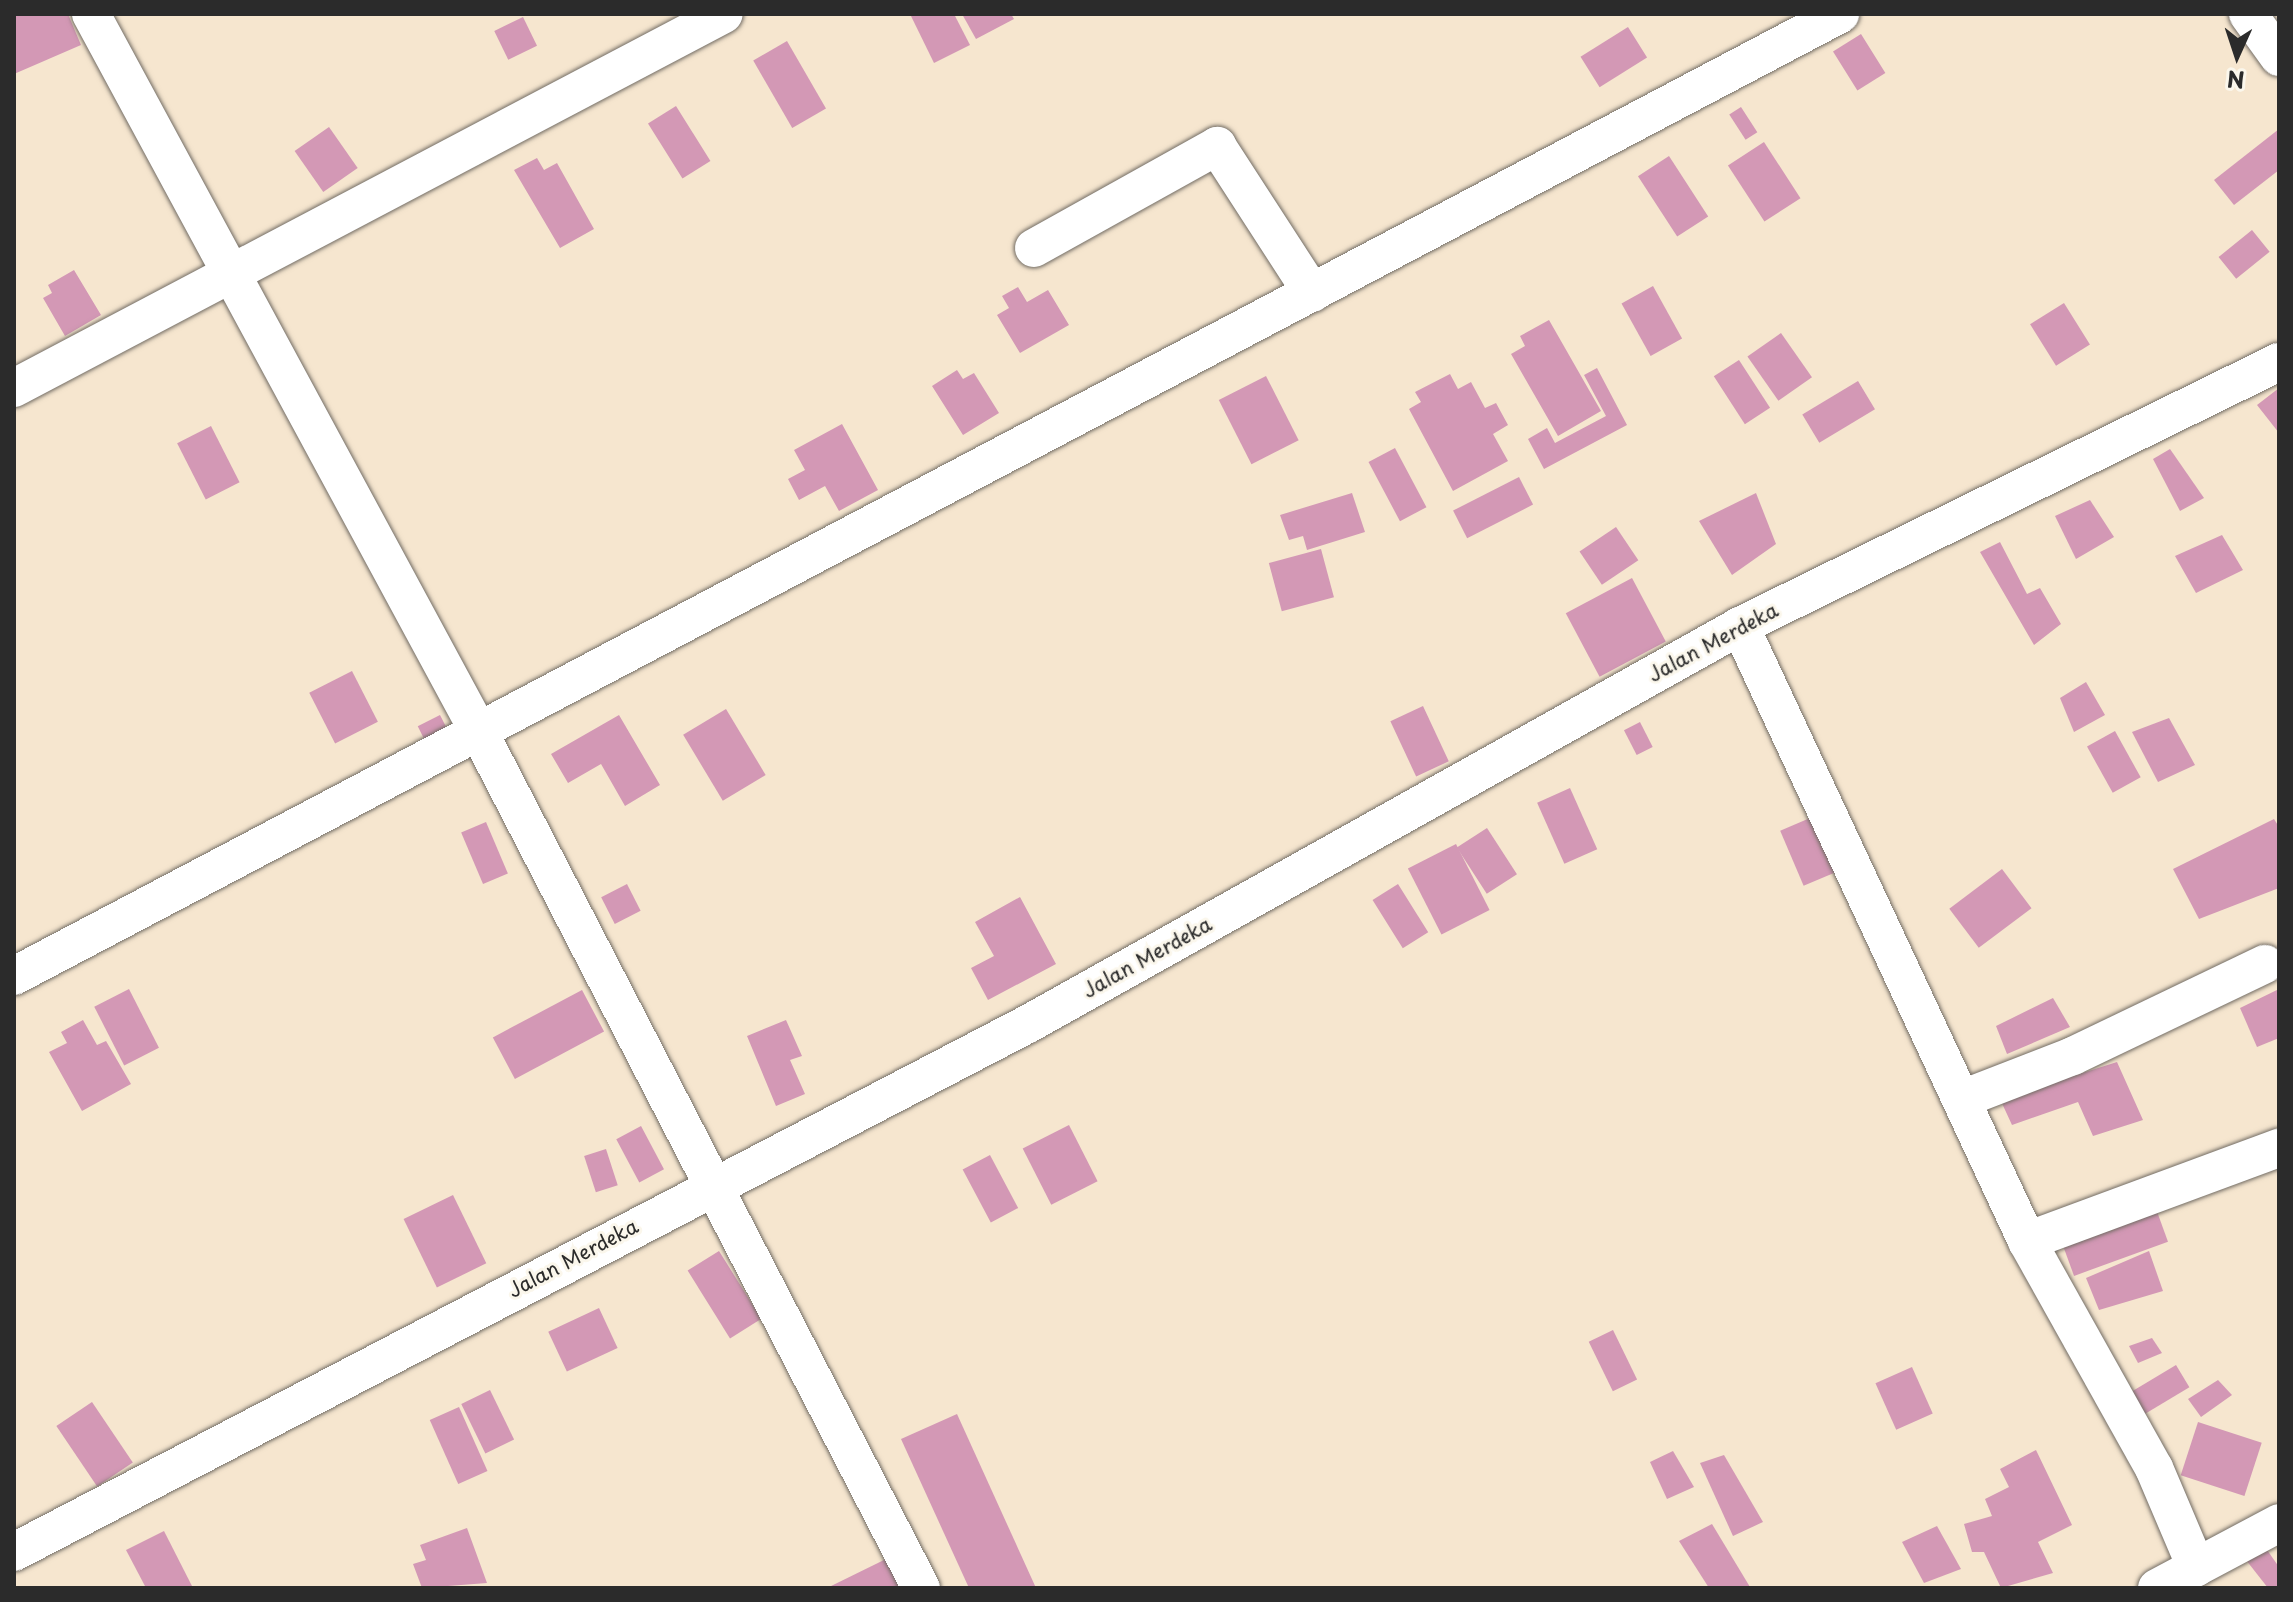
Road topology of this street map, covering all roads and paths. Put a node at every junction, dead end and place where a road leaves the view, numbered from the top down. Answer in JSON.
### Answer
{"nodes":[{"id":1,"x":91,"y":14,"type":"edge"},
{"id":2,"x":724,"y":14,"type":"edge"},
{"id":3,"x":1840,"y":14,"type":"edge"},
{"id":4,"x":2248,"y":14,"type":"edge"},
{"id":5,"x":2279,"y":57,"type":"edge"},
{"id":6,"x":1034,"y":248,"type":"dead end"},
{"id":7,"x":229,"y":275,"type":"junction"},
{"id":8,"x":1312,"y":293,"type":"junction"},
{"id":9,"x":2279,"y":362,"type":"edge"},
{"id":10,"x":14,"y":388,"type":"edge"},
{"id":11,"x":1740,"y":626,"type":"junction"},
{"id":12,"x":480,"y":734,"type":"junction"},
{"id":13,"x":2265,"y":964,"type":"dead end"},
{"id":14,"x":14,"y":976,"type":"edge"},
{"id":15,"x":1962,"y":1099,"type":"junction"},
{"id":16,"x":2279,"y":1148,"type":"edge"},
{"id":17,"x":712,"y":1184,"type":"junction"},
{"id":18,"x":2027,"y":1241,"type":"junction"},
{"id":19,"x":2279,"y":1523,"type":"edge"},
{"id":20,"x":14,"y":1552,"type":"edge"},
{"id":21,"x":2196,"y":1567,"type":"junction"},
{"id":22,"x":921,"y":1588,"type":"edge"},
{"id":23,"x":2157,"y":1588,"type":"edge"}],
"edges":[{"from":1,"to":7,"type":"street"},
{"from":2,"to":7,"type":"street"},
{"from":3,"to":8,"type":"street"},
{"from":4,"to":5,"type":"street"},
{"from":6,"to":8,"type":"street"},
{"from":7,"to":10,"type":"street"},
{"from":7,"to":12,"type":"street"},
{"from":8,"to":12,"type":"street"},
{"from":9,"to":11,"type":"street","name":"Jalan Merdeka"},
{"from":11,"to":15,"type":"street"},
{"from":11,"to":17,"type":"street","name":"Jalan Merdeka"},
{"from":12,"to":14,"type":"street"},
{"from":12,"to":17,"type":"street"},
{"from":13,"to":15,"type":"street"},
{"from":15,"to":18,"type":"street"},
{"from":16,"to":18,"type":"street"},
{"from":17,"to":20,"type":"street","name":"Jalan Merdeka"},
{"from":17,"to":22,"type":"street"},
{"from":18,"to":21,"type":"street"},
{"from":19,"to":21,"type":"street"},
{"from":21,"to":23,"type":"street"}]}
